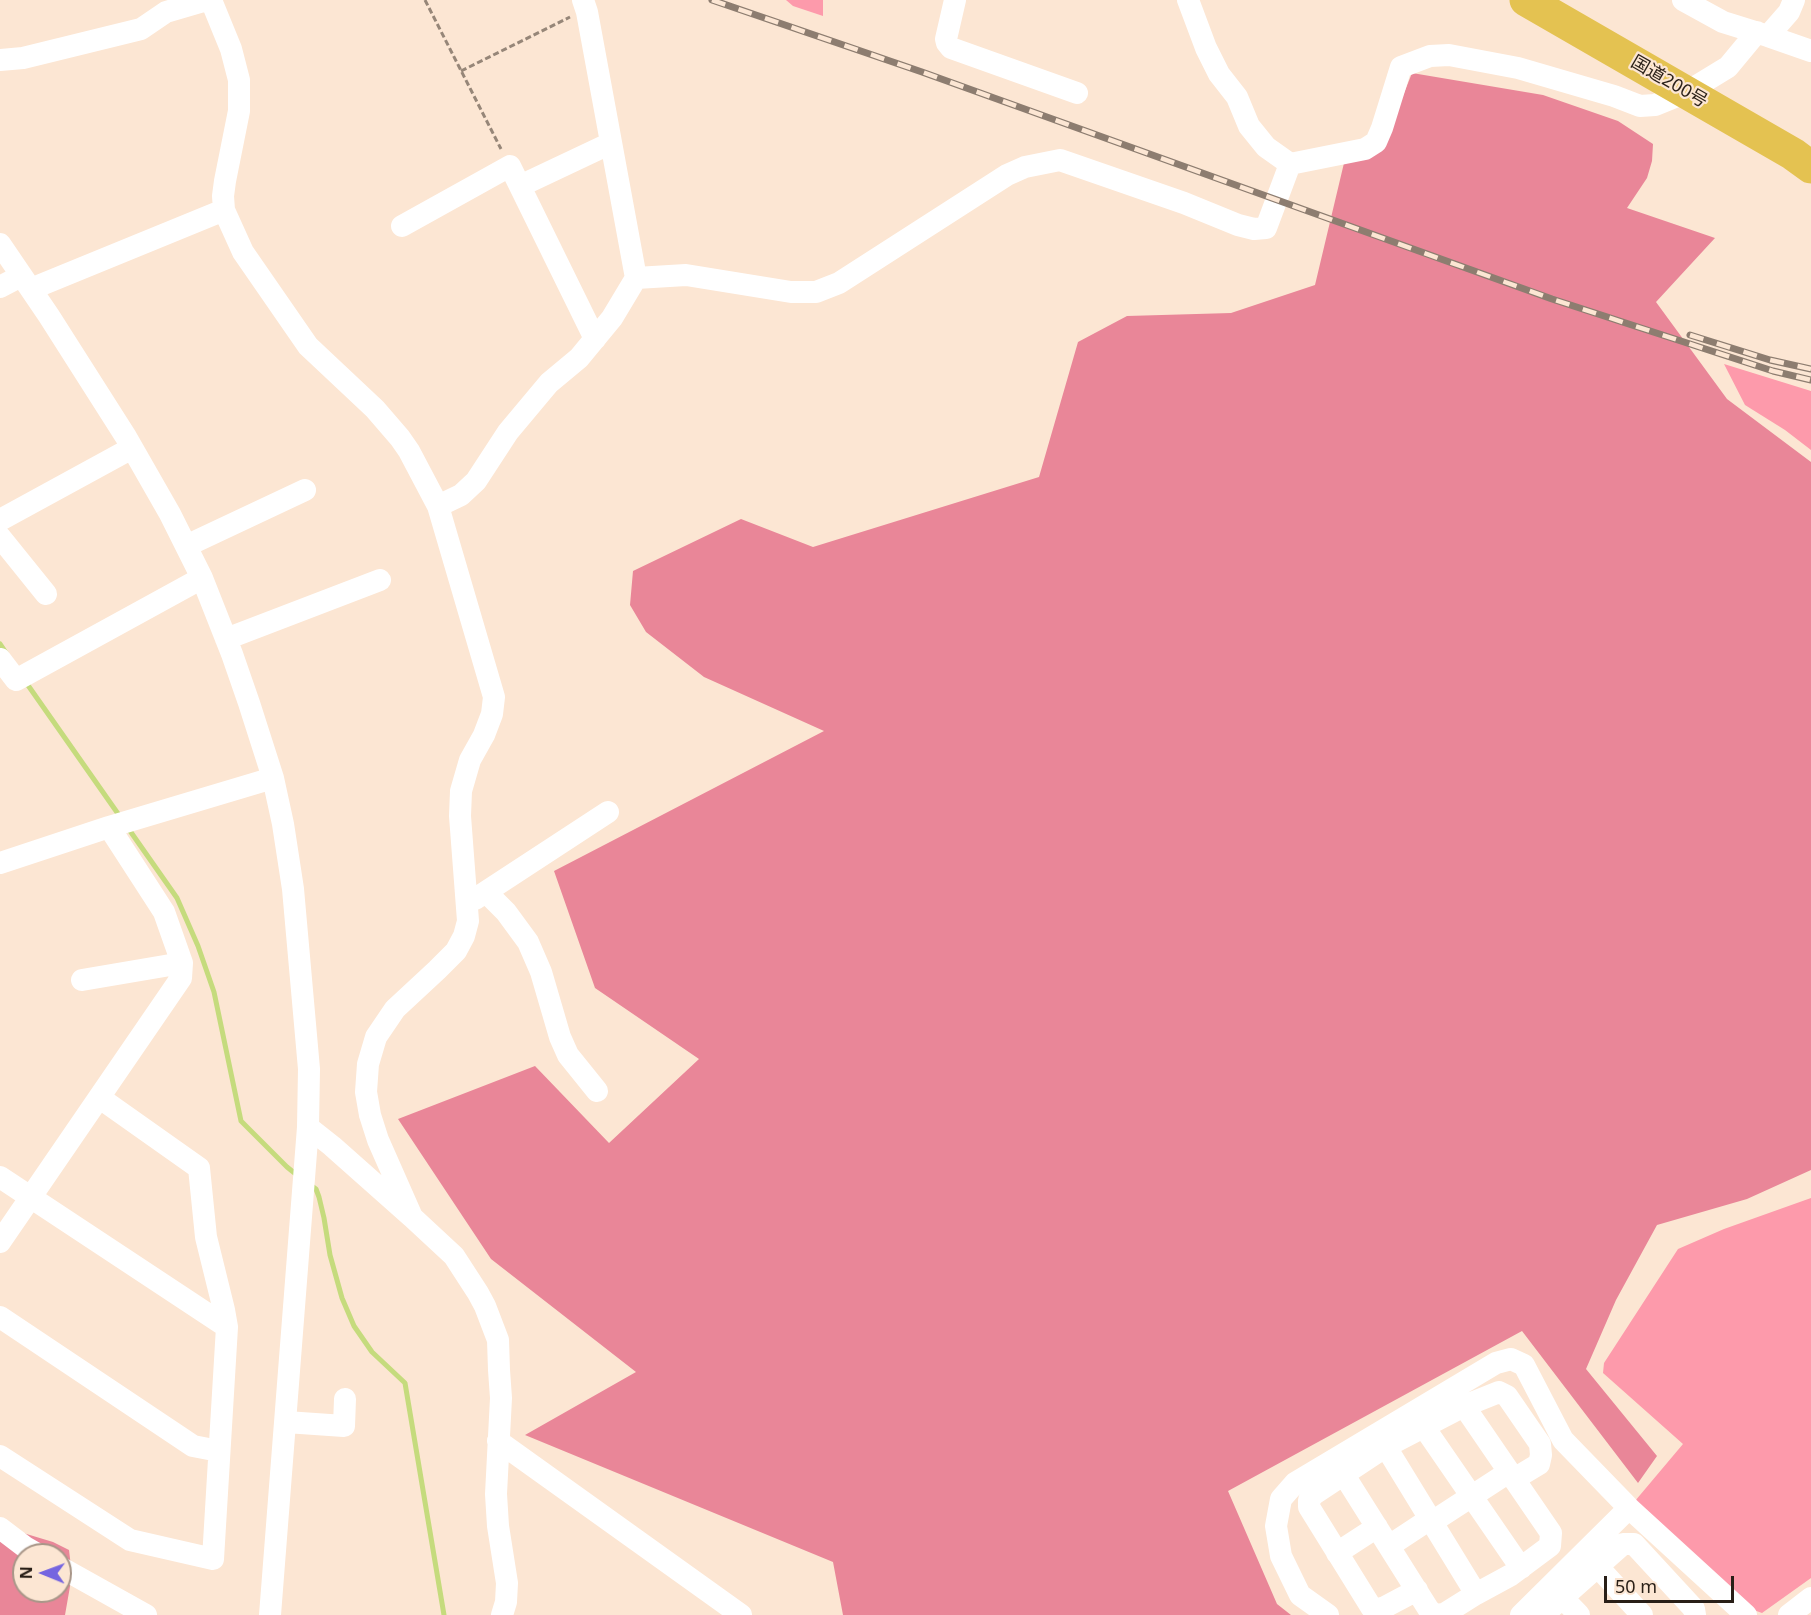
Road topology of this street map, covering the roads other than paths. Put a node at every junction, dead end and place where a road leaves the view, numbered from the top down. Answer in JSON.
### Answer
{"nodes":[{"id":1,"x":209,"y":0,"type":"edge"},
{"id":2,"x":955,"y":0,"type":"edge"},
{"id":3,"x":1188,"y":0,"type":"edge"},
{"id":4,"x":1526,"y":0,"type":"edge"},
{"id":5,"x":1683,"y":0,"type":"edge"},
{"id":6,"x":1794,"y":0,"type":"edge"},
{"id":7,"x":585,"y":6,"type":"edge"},
{"id":8,"x":1762,"y":34,"type":"junction"},
{"id":9,"x":1811,"y":51,"type":"edge"},
{"id":10,"x":0,"y":60,"type":"edge"},
{"id":11,"x":1687,"y":92,"type":"junction"},
{"id":12,"x":1077,"y":93,"type":"dead end"},
{"id":13,"x":611,"y":143,"type":"junction"},
{"id":14,"x":1290,"y":164,"type":"junction"},
{"id":15,"x":1811,"y":167,"type":"edge"},
{"id":16,"x":515,"y":176,"type":"junction"},
{"id":17,"x":224,"y":210,"type":"junction"},
{"id":18,"x":402,"y":226,"type":"dead end"},
{"id":19,"x":0,"y":244,"type":"edge"},
{"id":20,"x":636,"y":279,"type":"junction"},
{"id":21,"x":26,"y":282,"type":"junction"},
{"id":22,"x":0,"y":287,"type":"edge"},
{"id":23,"x":595,"y":339,"type":"junction"},
{"id":24,"x":132,"y":448,"type":"junction"},
{"id":25,"x":305,"y":490,"type":"dead end"},
{"id":26,"x":438,"y":506,"type":"junction"},
{"id":27,"x":0,"y":520,"type":"edge"},
{"id":28,"x":0,"y":537,"type":"edge"},
{"id":29,"x":186,"y":546,"type":"junction"},
{"id":30,"x":202,"y":578,"type":"junction"},
{"id":31,"x":380,"y":580,"type":"dead end"},
{"id":32,"x":46,"y":594,"type":"dead end"},
{"id":33,"x":226,"y":639,"type":"junction"},
{"id":34,"x":0,"y":659,"type":"edge"},
{"id":35,"x":273,"y":778,"type":"junction"},
{"id":36,"x":608,"y":812,"type":"dead end"},
{"id":37,"x":110,"y":827,"type":"junction"},
{"id":38,"x":2,"y":865,"type":"edge"},
{"id":39,"x":486,"y":892,"type":"junction"},
{"id":40,"x":466,"y":904,"type":"junction"},
{"id":41,"x":182,"y":963,"type":"junction"},
{"id":42,"x":82,"y":980,"type":"dead end"},
{"id":43,"x":597,"y":1091,"type":"dead end"},
{"id":44,"x":100,"y":1098,"type":"junction"},
{"id":45,"x":308,"y":1127,"type":"junction"},
{"id":46,"x":0,"y":1177,"type":"edge"},
{"id":47,"x":31,"y":1199,"type":"junction"},
{"id":48,"x":412,"y":1216,"type":"junction"},
{"id":49,"x":0,"y":1242,"type":"edge"},
{"id":50,"x":0,"y":1317,"type":"edge"},
{"id":51,"x":227,"y":1326,"type":"junction"},
{"id":52,"x":345,"y":1399,"type":"dead end"},
{"id":53,"x":1464,"y":1406,"type":"junction"},
{"id":54,"x":1418,"y":1420,"type":"junction"},
{"id":55,"x":286,"y":1422,"type":"junction"},
{"id":56,"x":1381,"y":1440,"type":"junction"},
{"id":57,"x":498,"y":1441,"type":"junction"},
{"id":58,"x":219,"y":1450,"type":"junction"},
{"id":59,"x":0,"y":1456,"type":"edge"},
{"id":60,"x":1344,"y":1475,"type":"junction"},
{"id":61,"x":1512,"y":1476,"type":"junction"},
{"id":62,"x":1472,"y":1496,"type":"junction"},
{"id":63,"x":1629,"y":1508,"type":"junction"},
{"id":64,"x":1431,"y":1520,"type":"junction"},
{"id":65,"x":0,"y":1528,"type":"edge"},
{"id":66,"x":1383,"y":1537,"type":"junction"},
{"id":67,"x":21,"y":1543,"type":"edge"},
{"id":68,"x":1337,"y":1553,"type":"junction"},
{"id":69,"x":1590,"y":1561,"type":"junction"},
{"id":70,"x":1521,"y":1568,"type":"junction"},
{"id":71,"x":72,"y":1574,"type":"edge"},
{"id":72,"x":1417,"y":1590,"type":"junction"},
{"id":73,"x":1557,"y":1592,"type":"junction"},
{"id":74,"x":1476,"y":1594,"type":"junction"},
{"id":75,"x":1811,"y":1598,"type":"edge"},
{"id":76,"x":503,"y":1613,"type":"edge"},
{"id":77,"x":146,"y":1615,"type":"edge"},
{"id":78,"x":270,"y":1615,"type":"edge"},
{"id":79,"x":741,"y":1615,"type":"edge"},
{"id":80,"x":1328,"y":1615,"type":"edge"},
{"id":81,"x":1521,"y":1615,"type":"edge"},
{"id":82,"x":1544,"y":1615,"type":"edge"},
{"id":83,"x":1579,"y":1615,"type":"edge"},
{"id":84,"x":1642,"y":1615,"type":"edge"},
{"id":85,"x":1695,"y":1615,"type":"edge"},
{"id":86,"x":1746,"y":1615,"type":"edge"},
{"id":87,"x":1789,"y":1615,"type":"edge"}],
"edges":[{"from":1,"to":10,"type":"street"},
{"from":1,"to":17,"type":"street"},
{"from":2,"to":12,"type":"street"},
{"from":3,"to":14,"type":"street"},
{"from":4,"to":11,"type":"highway","name":"国道200号"},
{"from":5,"to":8,"type":"street"},
{"from":6,"to":8,"type":"street"},
{"from":7,"to":13,"type":"street"},
{"from":8,"to":9,"type":"street"},
{"from":8,"to":11,"type":"street"},
{"from":11,"to":14,"type":"street"},
{"from":11,"to":15,"type":"highway","name":"国道200号"},
{"from":13,"to":16,"type":"street"},
{"from":13,"to":20,"type":"street"},
{"from":14,"to":20,"type":"street"},
{"from":16,"to":18,"type":"street"},
{"from":16,"to":23,"type":"street"},
{"from":17,"to":21,"type":"street"},
{"from":17,"to":26,"type":"street"},
{"from":19,"to":21,"type":"street"},
{"from":20,"to":23,"type":"street"},
{"from":21,"to":22,"type":"street"},
{"from":21,"to":24,"type":"street"},
{"from":23,"to":26,"type":"street"},
{"from":24,"to":27,"type":"street"},
{"from":24,"to":29,"type":"street"},
{"from":25,"to":29,"type":"street"},
{"from":26,"to":40,"type":"street"},
{"from":28,"to":32,"type":"street"},
{"from":29,"to":30,"type":"street"},
{"from":30,"to":33,"type":"street"},
{"from":30,"to":34,"type":"street"},
{"from":31,"to":33,"type":"street"},
{"from":33,"to":35,"type":"street"},
{"from":35,"to":37,"type":"street"},
{"from":35,"to":45,"type":"street"},
{"from":36,"to":39,"type":"street"},
{"from":37,"to":38,"type":"street"},
{"from":37,"to":41,"type":"street"},
{"from":39,"to":40,"type":"street"},
{"from":39,"to":43,"type":"street"},
{"from":40,"to":48,"type":"street"},
{"from":41,"to":42,"type":"street"},
{"from":41,"to":44,"type":"street"},
{"from":44,"to":47,"type":"street"},
{"from":44,"to":51,"type":"street"},
{"from":45,"to":48,"type":"street"},
{"from":45,"to":55,"type":"street"},
{"from":46,"to":47,"type":"street"},
{"from":47,"to":49,"type":"street"},
{"from":47,"to":51,"type":"street"},
{"from":48,"to":57,"type":"street"},
{"from":50,"to":58,"type":"street"},
{"from":51,"to":58,"type":"street"},
{"from":52,"to":55,"type":"street"},
{"from":53,"to":54,"type":"street"},
{"from":53,"to":61,"type":"street"},
{"from":53,"to":61,"type":"street"},
{"from":54,"to":56,"type":"street"},
{"from":54,"to":62,"type":"street"},
{"from":54,"to":63,"type":"street"},
{"from":55,"to":78,"type":"street"},
{"from":56,"to":60,"type":"street"},
{"from":56,"to":64,"type":"street"},
{"from":56,"to":80,"type":"street"},
{"from":57,"to":76,"type":"street"},
{"from":57,"to":79,"type":"street"},
{"from":58,"to":59,"type":"street"},
{"from":60,"to":66,"type":"street"},
{"from":60,"to":68,"type":"street"},
{"from":61,"to":62,"type":"street"},
{"from":61,"to":70,"type":"street"},
{"from":62,"to":64,"type":"street"},
{"from":62,"to":70,"type":"street"},
{"from":63,"to":69,"type":"street"},
{"from":63,"to":86,"type":"street"},
{"from":64,"to":66,"type":"street"},
{"from":64,"to":74,"type":"street"},
{"from":65,"to":67,"type":"street"},
{"from":66,"to":68,"type":"street"},
{"from":66,"to":72,"type":"street"},
{"from":68,"to":72,"type":"street"},
{"from":69,"to":73,"type":"street"},
{"from":69,"to":84,"type":"street"},
{"from":69,"to":85,"type":"street"},
{"from":70,"to":74,"type":"street"},
{"from":71,"to":77,"type":"street"},
{"from":72,"to":74,"type":"street"},
{"from":73,"to":81,"type":"street"},
{"from":73,"to":82,"type":"street"},
{"from":73,"to":83,"type":"street"},
{"from":75,"to":87,"type":"street"}]}
